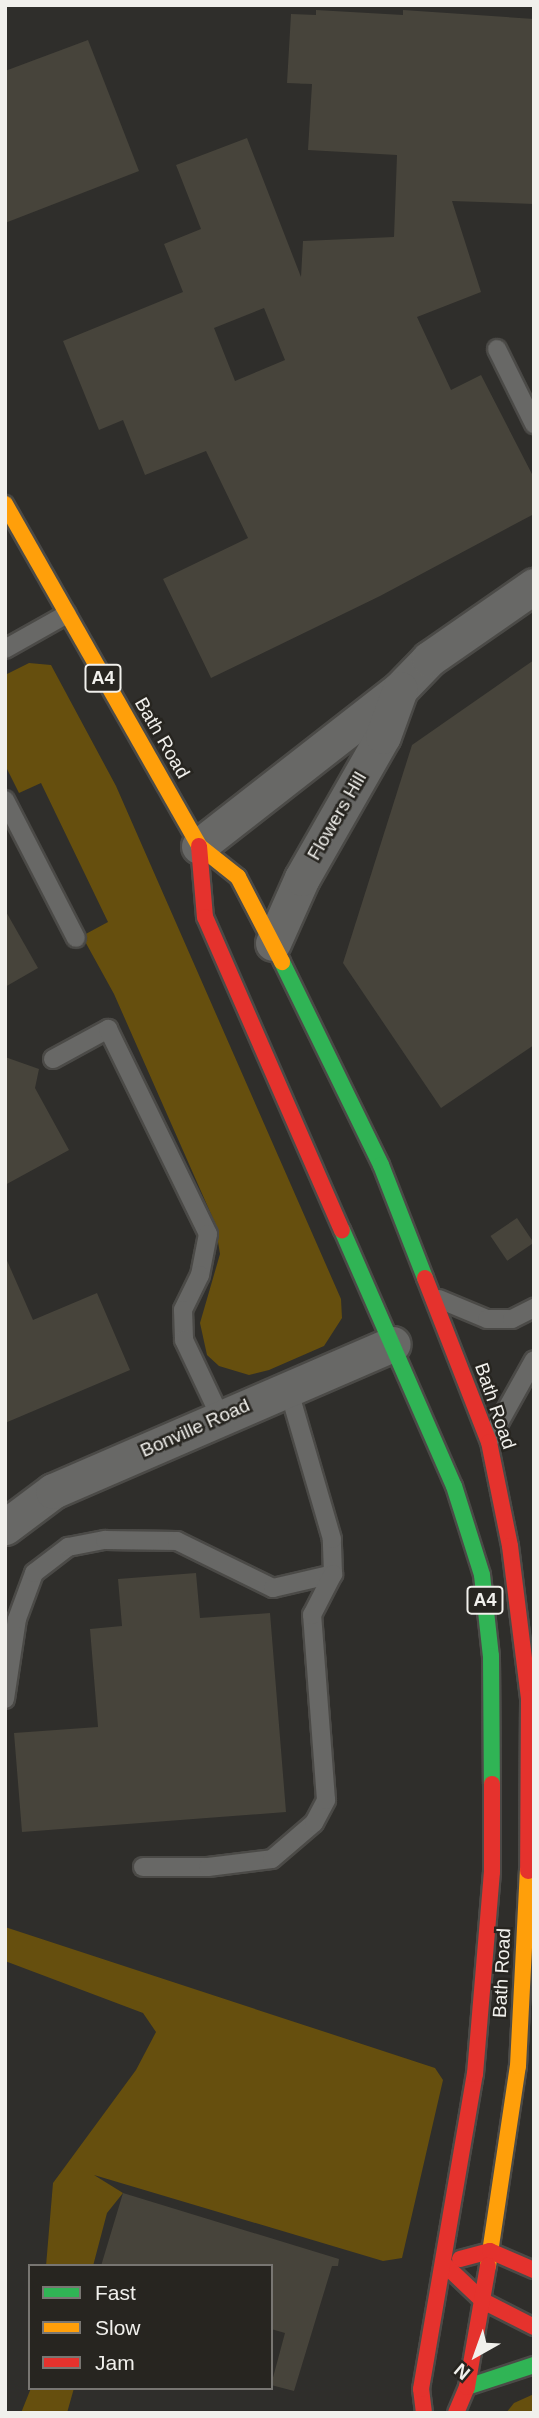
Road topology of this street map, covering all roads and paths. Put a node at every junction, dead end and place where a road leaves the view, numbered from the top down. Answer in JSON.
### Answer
{"nodes":[{"id":1,"x":497,"y":349,"type":"dead end"},
{"id":2,"x":534,"y":424,"type":"edge"},
{"id":3,"x":5,"y":504,"type":"edge"},
{"id":4,"x":534,"y":586,"type":"edge"},
{"id":5,"x":67,"y":614,"type":"junction"},
{"id":6,"x":5,"y":649,"type":"edge"},
{"id":7,"x":400,"y":689,"type":"junction"},
{"id":8,"x":5,"y":800,"type":"edge"},
{"id":9,"x":199,"y":846,"type":"junction"},
{"id":10,"x":76,"y":938,"type":"dead end"},
{"id":11,"x":273,"y":943,"type":"junction"},
{"id":12,"x":53,"y":1059,"type":"dead end"},
{"id":13,"x":429,"y":1294,"type":"junction"},
{"id":14,"x":534,"y":1308,"type":"edge"},
{"id":15,"x":393,"y":1344,"type":"junction"},
{"id":16,"x":534,"y":1360,"type":"edge"},
{"id":17,"x":288,"y":1388,"type":"junction"},
{"id":18,"x":220,"y":1416,"type":"junction"},
{"id":19,"x":489,"y":1442,"type":"junction"},
{"id":20,"x":5,"y":1527,"type":"edge"},
{"id":21,"x":333,"y":1574,"type":"junction"},
{"id":22,"x":5,"y":1699,"type":"edge"},
{"id":23,"x":143,"y":1867,"type":"dead end"},
{"id":24,"x":490,"y":2251,"type":"junction"},
{"id":25,"x":444,"y":2264,"type":"junction"},
{"id":26,"x":534,"y":2270,"type":"edge"},
{"id":27,"x":483,"y":2301,"type":"junction"},
{"id":28,"x":534,"y":2327,"type":"edge"},
{"id":29,"x":534,"y":2365,"type":"edge"},
{"id":30,"x":467,"y":2387,"type":"junction"},
{"id":31,"x":424,"y":2413,"type":"edge"},
{"id":32,"x":456,"y":2413,"type":"edge"}],
"edges":[{"from":1,"to":2,"type":"lane"},
{"from":3,"to":5,"type":"main road","name":"Bath Road","number":"A4"},
{"from":4,"to":7,"type":"street","name":"Flowers Hill"},
{"from":5,"to":6,"type":"lane"},
{"from":5,"to":9,"type":"main road","name":"Bath Road","number":"A4"},
{"from":7,"to":9,"type":"street","name":"Flowers Hill"},
{"from":7,"to":11,"type":"street","name":"Flowers Hill"},
{"from":8,"to":10,"type":"lane"},
{"from":9,"to":11,"type":"main road","name":"Bath Road","number":"A4"},
{"from":9,"to":15,"type":"main road","name":"Bath Road","number":"A4"},
{"from":11,"to":13,"type":"main road","name":"Bath Road","number":"A4"},
{"from":12,"to":18,"type":"lane"},
{"from":13,"to":14,"type":"lane"},
{"from":13,"to":19,"type":"main road","name":"Bath Road","number":"A4"},
{"from":15,"to":17,"type":"street","name":"Bonville Road"},
{"from":15,"to":25,"type":"main road","name":"Bath Road","number":"A4"},
{"from":16,"to":19,"type":"lane"},
{"from":17,"to":18,"type":"street","name":"Bonville Road"},
{"from":17,"to":21,"type":"lane"},
{"from":18,"to":20,"type":"street","name":"Bonville Road"},
{"from":19,"to":24,"type":"main road","name":"Bath Road","number":"A4"},
{"from":21,"to":22,"type":"lane"},
{"from":21,"to":23,"type":"lane"},
{"from":24,"to":25,"type":"main road"},
{"from":24,"to":26,"type":"main road"},
{"from":24,"to":27,"type":"main road","number":"A4"},
{"from":25,"to":27,"type":"main road"},
{"from":25,"to":31,"type":"main road","number":"A4"},
{"from":27,"to":28,"type":"main road"},
{"from":27,"to":30,"type":"main road","number":"A4"},
{"from":29,"to":30,"type":"main road"},
{"from":30,"to":32,"type":"main road","number":"A4"}]}
